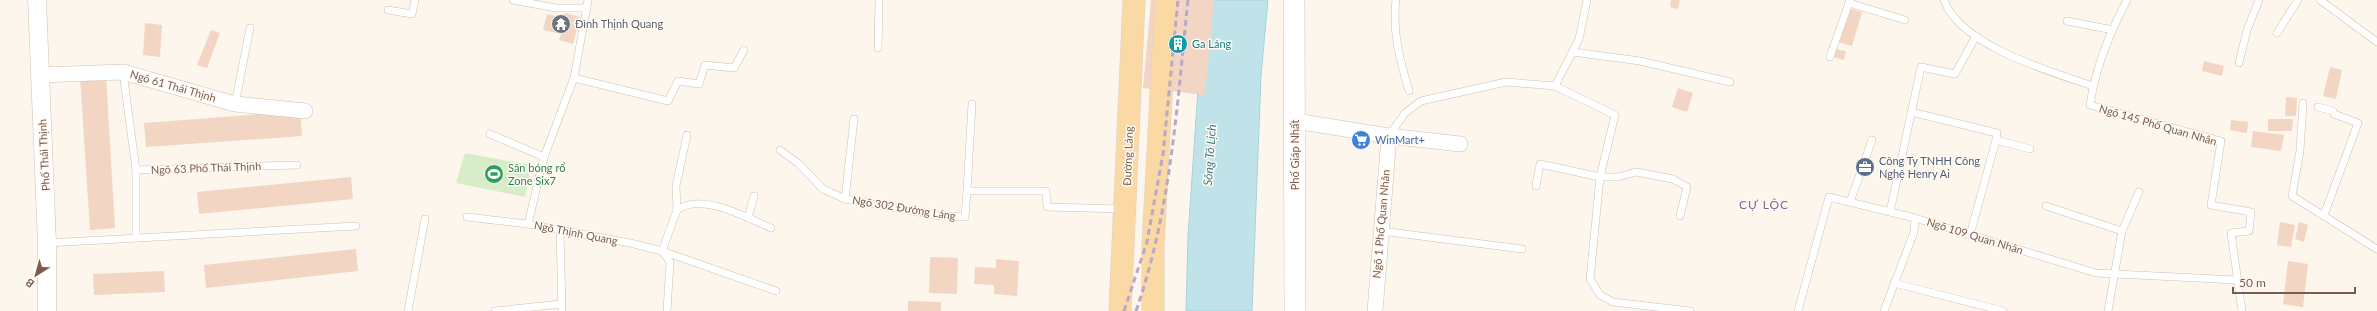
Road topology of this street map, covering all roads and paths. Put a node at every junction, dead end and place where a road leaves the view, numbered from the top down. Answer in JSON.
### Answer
{"nodes":[{"id":1,"x":37,"y":0,"type":"edge"},
{"id":2,"x":415,"y":0,"type":"edge"},
{"id":3,"x":513,"y":0,"type":"edge"},
{"id":4,"x":588,"y":0,"type":"edge"},
{"id":5,"x":879,"y":0,"type":"edge"},
{"id":6,"x":1134,"y":0,"type":"edge"},
{"id":7,"x":1166,"y":0,"type":"edge"},
{"id":8,"x":1294,"y":0,"type":"edge"},
{"id":9,"x":1396,"y":0,"type":"edge"},
{"id":10,"x":1587,"y":0,"type":"edge"},
{"id":11,"x":1944,"y":0,"type":"edge"},
{"id":12,"x":2127,"y":0,"type":"edge"},
{"id":13,"x":2259,"y":0,"type":"edge"},
{"id":14,"x":2298,"y":0,"type":"edge"},
{"id":15,"x":2320,"y":0,"type":"edge"},
{"id":16,"x":1849,"y":1,"type":"edge"},
{"id":17,"x":587,"y":8,"type":"junction"},
{"id":18,"x":388,"y":10,"type":"dead end"},
{"id":19,"x":1905,"y":20,"type":"dead end"},
{"id":20,"x":2067,"y":21,"type":"dead end"},
{"id":21,"x":250,"y":28,"type":"dead end"},
{"id":22,"x":2113,"y":30,"type":"junction"},
{"id":23,"x":2277,"y":33,"type":"dead end"},
{"id":24,"x":1976,"y":36,"type":"junction"},
{"id":25,"x":2377,"y":42,"type":"edge"},
{"id":26,"x":878,"y":48,"type":"dead end"},
{"id":27,"x":744,"y":50,"type":"dead end"},
{"id":28,"x":1573,"y":52,"type":"junction"},
{"id":29,"x":1830,"y":57,"type":"dead end"},
{"id":30,"x":2239,"y":63,"type":"dead end"},
{"id":31,"x":123,"y":72,"type":"junction"},
{"id":32,"x":40,"y":76,"type":"junction"},
{"id":33,"x":574,"y":78,"type":"junction"},
{"id":34,"x":1730,"y":82,"type":"dead end"},
{"id":35,"x":1555,"y":86,"type":"junction"},
{"id":36,"x":2093,"y":86,"type":"junction"},
{"id":37,"x":1409,"y":91,"type":"dead end"},
{"id":38,"x":2303,"y":103,"type":"dead end"},
{"id":39,"x":235,"y":104,"type":"junction"},
{"id":40,"x":972,"y":104,"type":"dead end"},
{"id":41,"x":2318,"y":107,"type":"dead end"},
{"id":42,"x":304,"y":111,"type":"dead end"},
{"id":43,"x":1911,"y":112,"type":"junction"},
{"id":44,"x":854,"y":119,"type":"dead end"},
{"id":45,"x":1295,"y":121,"type":"junction"},
{"id":46,"x":490,"y":134,"type":"dead end"},
{"id":47,"x":687,"y":135,"type":"dead end"},
{"id":48,"x":1389,"y":136,"type":"junction"},
{"id":49,"x":1872,"y":140,"type":"dead end"},
{"id":50,"x":1996,"y":140,"type":"junction"},
{"id":51,"x":1460,"y":144,"type":"dead end"},
{"id":52,"x":2030,"y":149,"type":"dead end"},
{"id":53,"x":780,"y":150,"type":"dead end"},
{"id":54,"x":544,"y":156,"type":"junction"},
{"id":55,"x":297,"y":165,"type":"dead end"},
{"id":56,"x":136,"y":170,"type":"junction"},
{"id":57,"x":1600,"y":177,"type":"junction"},
{"id":58,"x":1536,"y":186,"type":"dead end"},
{"id":59,"x":967,"y":191,"type":"junction"},
{"id":60,"x":2139,"y":192,"type":"dead end"},
{"id":61,"x":754,"y":196,"type":"dead end"},
{"id":62,"x":845,"y":199,"type":"junction"},
{"id":63,"x":1850,"y":202,"type":"junction"},
{"id":64,"x":2046,"y":206,"type":"dead end"},
{"id":65,"x":1125,"y":209,"type":"junction"},
{"id":66,"x":677,"y":210,"type":"junction"},
{"id":67,"x":1890,"y":212,"type":"junction"},
{"id":68,"x":2324,"y":215,"type":"junction"},
{"id":69,"x":1680,"y":216,"type":"dead end"},
{"id":70,"x":467,"y":217,"type":"dead end"},
{"id":71,"x":748,"y":218,"type":"junction"},
{"id":72,"x":1915,"y":218,"type":"junction"},
{"id":73,"x":425,"y":219,"type":"dead end"},
{"id":74,"x":528,"y":224,"type":"junction"},
{"id":75,"x":356,"y":226,"type":"dead end"},
{"id":76,"x":771,"y":228,"type":"dead end"},
{"id":77,"x":560,"y":230,"type":"junction"},
{"id":78,"x":1380,"y":231,"type":"junction"},
{"id":79,"x":2122,"y":231,"type":"junction"},
{"id":80,"x":1970,"y":235,"type":"junction"},
{"id":81,"x":136,"y":238,"type":"junction"},
{"id":82,"x":47,"y":242,"type":"junction"},
{"id":83,"x":1522,"y":249,"type":"dead end"},
{"id":84,"x":2377,"y":249,"type":"edge"},
{"id":85,"x":662,"y":251,"type":"junction"},
{"id":86,"x":2113,"y":273,"type":"junction"},
{"id":87,"x":2237,"y":280,"type":"junction"},
{"id":88,"x":1894,"y":283,"type":"junction"},
{"id":89,"x":776,"y":291,"type":"dead end"},
{"id":90,"x":561,"y":307,"type":"edge"},
{"id":91,"x":1667,"y":310,"type":"edge"},
{"id":92,"x":47,"y":311,"type":"edge"},
{"id":93,"x":408,"y":311,"type":"edge"},
{"id":94,"x":495,"y":311,"type":"edge"},
{"id":95,"x":666,"y":311,"type":"edge"},
{"id":96,"x":1120,"y":311,"type":"edge"},
{"id":97,"x":1153,"y":311,"type":"edge"},
{"id":98,"x":1295,"y":311,"type":"edge"},
{"id":99,"x":1375,"y":311,"type":"edge"},
{"id":100,"x":1690,"y":311,"type":"edge"},
{"id":101,"x":1798,"y":311,"type":"edge"},
{"id":102,"x":1884,"y":311,"type":"edge"},
{"id":103,"x":2003,"y":311,"type":"edge"},
{"id":104,"x":2108,"y":311,"type":"edge"},
{"id":105,"x":2242,"y":311,"type":"edge"}],
"edges":[{"from":1,"to":32,"type":"street","name":"Phố Thái Thịnh"},
{"from":2,"to":18,"type":"lane"},
{"from":3,"to":17,"type":"lane"},
{"from":4,"to":17,"type":"lane","name":"Ngõ Thịnh Quang"},
{"from":5,"to":26,"type":"lane"},
{"from":6,"to":65,"type":"main road","name":"Đường Láng"},
{"from":7,"to":97,"type":"main road"},
{"from":8,"to":45,"type":"main road","name":"Phố Giáp Nhất"},
{"from":9,"to":37,"type":"lane"},
{"from":10,"to":28,"type":"lane"},
{"from":11,"to":24,"type":"lane"},
{"from":12,"to":22,"type":"lane","name":"Ngõ 145 Phố Quan Nhân"},
{"from":13,"to":30,"type":"lane"},
{"from":14,"to":23,"type":"lane"},
{"from":15,"to":25,"type":"lane"},
{"from":16,"to":19,"type":"lane"},
{"from":16,"to":29,"type":"lane"},
{"from":17,"to":33,"type":"lane","name":"Ngõ Thịnh Quang"},
{"from":20,"to":22,"type":"lane"},
{"from":21,"to":39,"type":"lane"},
{"from":22,"to":36,"type":"lane","name":"Ngõ 145 Phố Quan Nhân"},
{"from":24,"to":36,"type":"lane"},
{"from":24,"to":43,"type":"lane"},
{"from":27,"to":33,"type":"lane"},
{"from":28,"to":34,"type":"lane"},
{"from":28,"to":35,"type":"lane"},
{"from":31,"to":32,"type":"street","name":"Ngõ 61 Thái Thịnh"},
{"from":31,"to":39,"type":"street","name":"Ngõ 61 Thái Thịnh"},
{"from":31,"to":56,"type":"lane"},
{"from":32,"to":82,"type":"street","name":"Phố Thái Thịnh"},
{"from":33,"to":54,"type":"lane","name":"Ngõ Thịnh Quang"},
{"from":35,"to":48,"type":"lane"},
{"from":35,"to":57,"type":"lane"},
{"from":36,"to":87,"type":"lane","name":"Ngõ 145 Phố Quan Nhân"},
{"from":38,"to":68,"type":"lane"},
{"from":39,"to":42,"type":"street","name":"Ngõ 61 Thái Thịnh"},
{"from":40,"to":59,"type":"lane"},
{"from":41,"to":68,"type":"lane"},
{"from":43,"to":50,"type":"lane"},
{"from":43,"to":67,"type":"lane"},
{"from":44,"to":62,"type":"lane"},
{"from":45,"to":48,"type":"street"},
{"from":45,"to":98,"type":"main road","name":"Phố Giáp Nhất"},
{"from":46,"to":54,"type":"lane"},
{"from":47,"to":66,"type":"lane"},
{"from":48,"to":51,"type":"street"},
{"from":48,"to":78,"type":"street","name":"Ngõ 1 Phố Quan Nhân"},
{"from":49,"to":63,"type":"lane"},
{"from":50,"to":52,"type":"lane"},
{"from":50,"to":80,"type":"lane"},
{"from":53,"to":62,"type":"lane","name":"Ngõ 302 Đường Láng"},
{"from":54,"to":74,"type":"lane","name":"Ngõ Thịnh Quang"},
{"from":55,"to":56,"type":"lane","name":"Ngõ 63 Phố Thái Thịnh"},
{"from":56,"to":81,"type":"lane","name":"Ngõ 63 Phố Thái Thịnh"},
{"from":57,"to":58,"type":"lane"},
{"from":57,"to":69,"type":"lane"},
{"from":57,"to":91,"type":"lane"},
{"from":59,"to":62,"type":"lane","name":"Ngõ 302 Đường Láng"},
{"from":59,"to":65,"type":"lane"},
{"from":60,"to":79,"type":"lane"},
{"from":61,"to":71,"type":"lane"},
{"from":63,"to":67,"type":"lane","name":"Ngõ 109 Quan Nhân"},
{"from":63,"to":101,"type":"lane","name":"Ngõ 109 Quan Nhân"},
{"from":64,"to":79,"type":"lane"},
{"from":65,"to":96,"type":"main road","name":"Đường Láng"},
{"from":66,"to":71,"type":"lane"},
{"from":66,"to":85,"type":"lane"},
{"from":67,"to":72,"type":"lane","name":"Ngõ 109 Quan Nhân"},
{"from":68,"to":84,"type":"lane"},
{"from":70,"to":74,"type":"lane"},
{"from":71,"to":76,"type":"lane"},
{"from":72,"to":80,"type":"lane","name":"Ngõ 109 Quan Nhân"},
{"from":72,"to":88,"type":"lane"},
{"from":73,"to":93,"type":"lane"},
{"from":74,"to":77,"type":"lane","name":"Ngõ Thịnh Quang"},
{"from":75,"to":81,"type":"lane"},
{"from":77,"to":85,"type":"lane","name":"Ngõ Thịnh Quang"},
{"from":77,"to":90,"type":"lane"},
{"from":78,"to":83,"type":"lane"},
{"from":78,"to":99,"type":"street","name":"Ngõ 1 Phố Quan Nhân"},
{"from":79,"to":86,"type":"lane"},
{"from":80,"to":86,"type":"lane","name":"Ngõ 109 Quan Nhân"},
{"from":81,"to":82,"type":"lane"},
{"from":82,"to":92,"type":"street","name":"Phố Thái Thịnh"},
{"from":85,"to":89,"type":"lane","name":"Ngõ Thịnh Quang"},
{"from":85,"to":95,"type":"lane"},
{"from":86,"to":87,"type":"lane","name":"Ngõ 109 Quan Nhân"},
{"from":86,"to":104,"type":"lane"},
{"from":87,"to":105,"type":"lane"},
{"from":88,"to":102,"type":"lane"},
{"from":88,"to":103,"type":"lane"},
{"from":90,"to":94,"type":"lane"},
{"from":91,"to":100,"type":"lane"}]}
